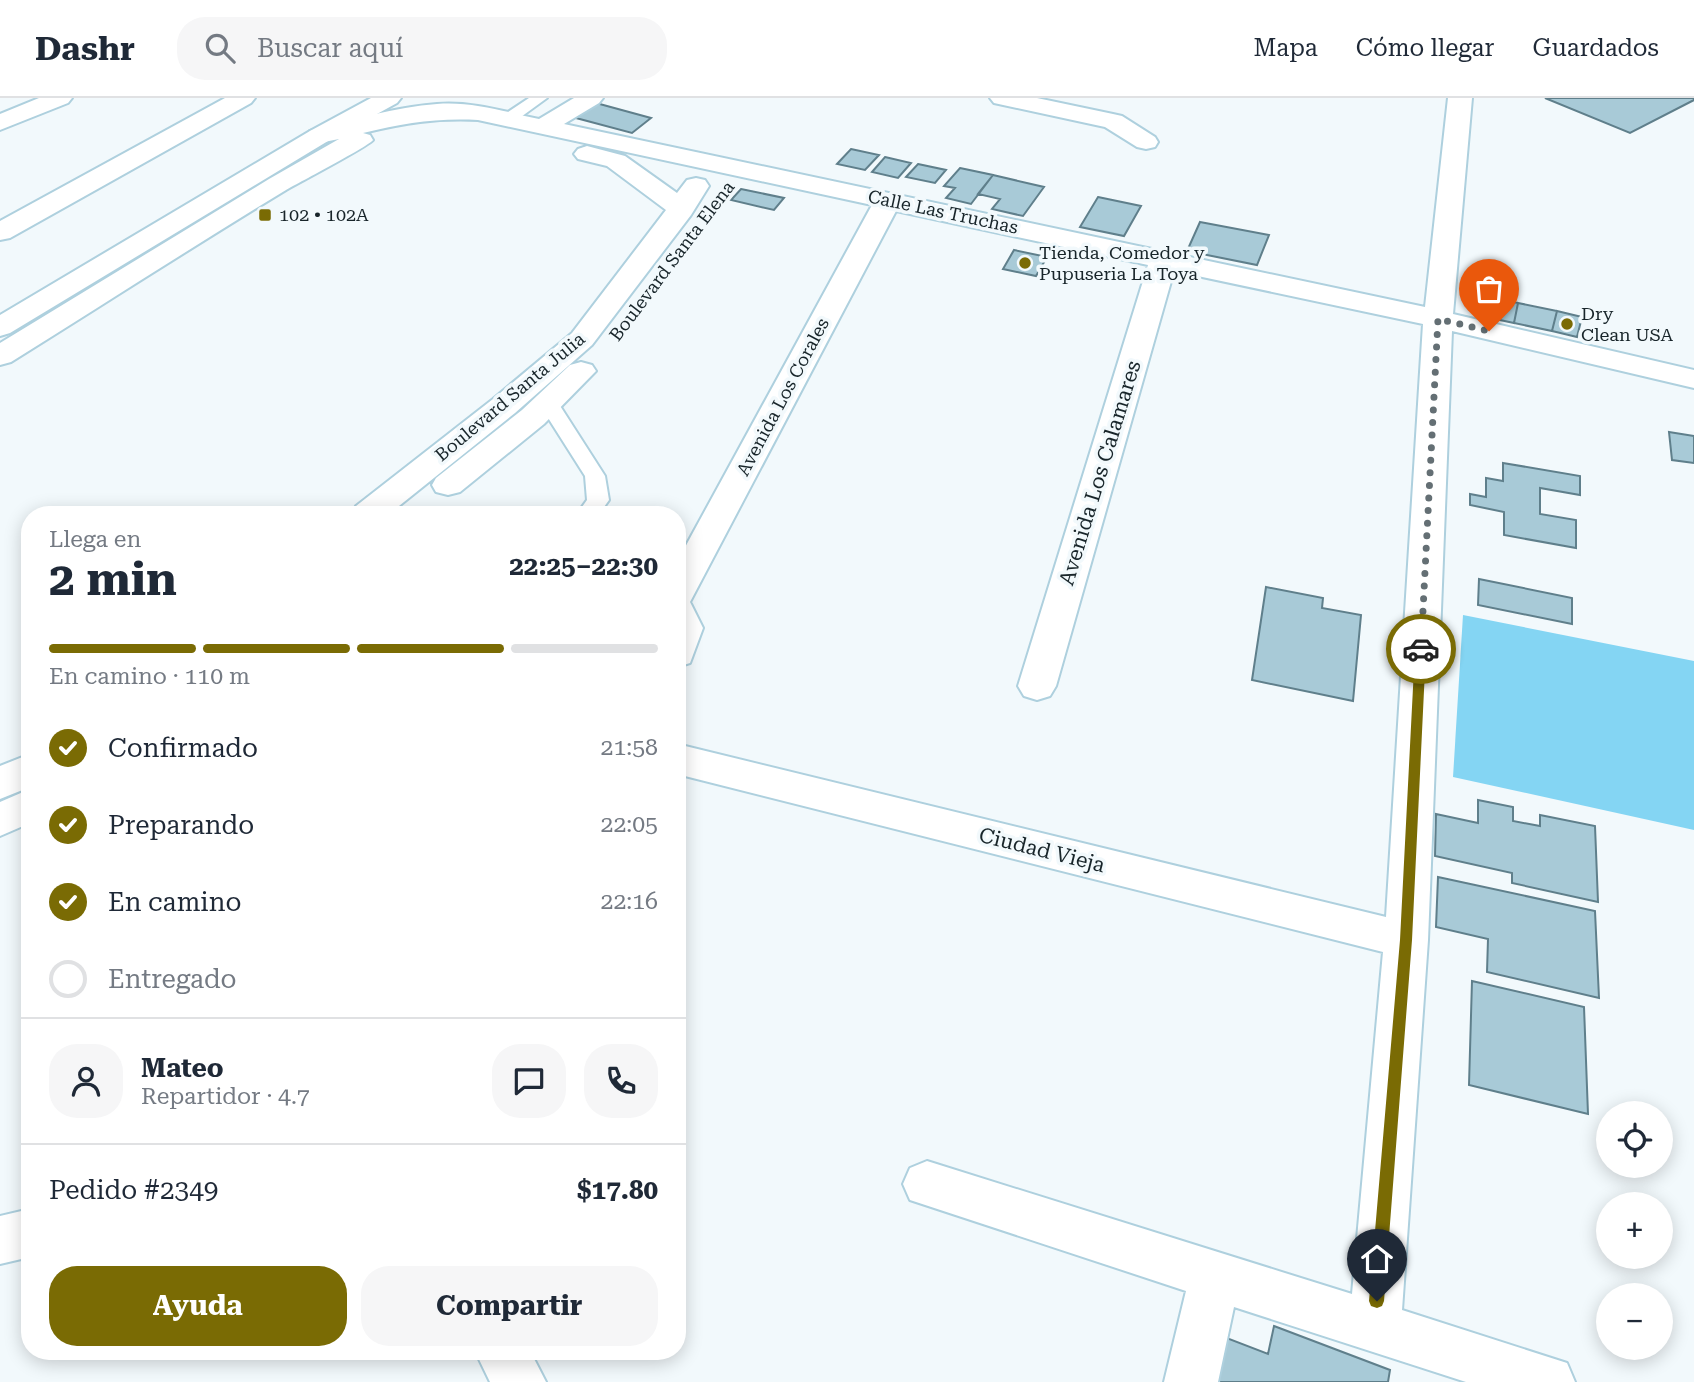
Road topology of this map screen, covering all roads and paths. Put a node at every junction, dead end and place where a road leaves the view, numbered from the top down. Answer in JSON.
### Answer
{"nodes":[{"id":1,"x":61,"y":98,"type":"edge"},
{"id":2,"x":243,"y":98,"type":"edge"},
{"id":3,"x":389,"y":98,"type":"edge"},
{"id":4,"x":539,"y":98,"type":"edge"},
{"id":5,"x":591,"y":98,"type":"edge"},
{"id":6,"x":1002,"y":98,"type":"edge"},
{"id":7,"x":1460,"y":98,"type":"edge"},
{"id":8,"x":472,"y":105,"type":"edge"},
{"id":9,"x":508,"y":119,"type":"junction"},
{"id":10,"x":0,"y":123,"type":"edge"},
{"id":11,"x":542,"y":127,"type":"junction"},
{"id":12,"x":319,"y":136,"type":"junction"},
{"id":13,"x":1146,"y":142,"type":"dead end"},
{"id":14,"x":625,"y":153,"type":"junction"},
{"id":15,"x":710,"y":164,"type":"junction"},
{"id":16,"x":741,"y":170,"type":"junction"},
{"id":17,"x":888,"y":200,"type":"junction"},
{"id":18,"x":682,"y":209,"type":"junction"},
{"id":19,"x":0,"y":232,"type":"edge"},
{"id":20,"x":127,"y":250,"type":"junction"},
{"id":21,"x":1163,"y":260,"type":"junction"},
{"id":22,"x":90,"y":302,"type":"junction"},
{"id":23,"x":1438,"y":319,"type":"junction"},
{"id":24,"x":4,"y":325,"type":"edge"},
{"id":25,"x":0,"y":356,"type":"edge"},
{"id":26,"x":1694,"y":379,"type":"edge"},
{"id":27,"x":548,"y":402,"type":"junction"},
{"id":28,"x":378,"y":506,"type":"edge"},
{"id":29,"x":421,"y":506,"type":"edge"},
{"id":30,"x":594,"y":506,"type":"edge"},
{"id":31,"x":686,"y":578,"type":"edge"},
{"id":32,"x":1037,"y":686,"type":"dead end"},
{"id":33,"x":686,"y":761,"type":"edge"},
{"id":34,"x":21,"y":774,"type":"edge"},
{"id":35,"x":0,"y":784,"type":"edge"},
{"id":36,"x":21,"y":809,"type":"edge"},
{"id":37,"x":0,"y":820,"type":"edge"},
{"id":38,"x":1406,"y":940,"type":"junction"},
{"id":39,"x":927,"y":1184,"type":"dead end"},
{"id":40,"x":21,"y":1235,"type":"edge"},
{"id":41,"x":0,"y":1240,"type":"edge"},
{"id":42,"x":1215,"y":1276,"type":"junction"},
{"id":43,"x":1375,"y":1326,"type":"junction"},
{"id":44,"x":506,"y":1360,"type":"edge"},
{"id":45,"x":519,"y":1382,"type":"edge"},
{"id":46,"x":1191,"y":1382,"type":"edge"},
{"id":47,"x":1548,"y":1382,"type":"edge"}],
"edges":[{"from":1,"to":10,"type":"main road"},
{"from":2,"to":19,"type":"main road"},
{"from":3,"to":12,"type":"main road"},
{"from":4,"to":9,"type":"lane"},
{"from":5,"to":11,"type":"main road"},
{"from":6,"to":13,"type":"main road"},
{"from":7,"to":23,"type":"main road"},
{"from":8,"to":9,"type":"main road","name":"Calle Las Truchas"},
{"from":8,"to":12,"type":"main road","name":"Calle Las Truchas"},
{"from":9,"to":11,"type":"main road","name":"Calle Las Truchas"},
{"from":11,"to":14,"type":"main road","name":"Calle Las Truchas"},
{"from":12,"to":20,"type":"main road"},
{"from":14,"to":15,"type":"main road","name":"Calle Las Truchas"},
{"from":14,"to":18,"type":"main road","name":"Calle Las Truchas"},
{"from":14,"to":22,"type":"main road","name":"Calle Las Truchas"},
{"from":15,"to":16,"type":"main road","name":"Calle Las Truchas"},
{"from":15,"to":18,"type":"main road","name":"Boulevard Santa Julia"},
{"from":16,"to":17,"type":"main road","name":"Calle Las Truchas"},
{"from":16,"to":27,"type":"main road","name":"Boulevard Santa Elena"},
{"from":17,"to":21,"type":"main road","name":"Calle Las Truchas"},
{"from":17,"to":31,"type":"main road","name":"Avenida Los Corales"},
{"from":18,"to":28,"type":"main road","name":"Boulevard Santa Julia"},
{"from":20,"to":22,"type":"main road"},
{"from":20,"to":24,"type":"main road"},
{"from":21,"to":23,"type":"main road","name":"Calle Las Truchas"},
{"from":21,"to":32,"type":"main road","name":"Avenida Los Calamares"},
{"from":22,"to":25,"type":"main road","name":"Calle Las Truchas"},
{"from":23,"to":26,"type":"main road","name":"Calle Las Truchas"},
{"from":23,"to":38,"type":"main road"},
{"from":27,"to":29,"type":"main road","name":"Boulevard Santa Elena"},
{"from":27,"to":30,"type":"lane"},
{"from":33,"to":38,"type":"main road","name":"Ciudad Vieja"},
{"from":34,"to":35,"type":"main road"},
{"from":36,"to":37,"type":"main road"},
{"from":38,"to":43,"type":"main road"},
{"from":39,"to":42,"type":"main road"},
{"from":40,"to":41,"type":"main road"},
{"from":42,"to":43,"type":"main road"},
{"from":42,"to":46,"type":"main road"},
{"from":43,"to":47,"type":"main road"},
{"from":44,"to":45,"type":"main road"}]}
